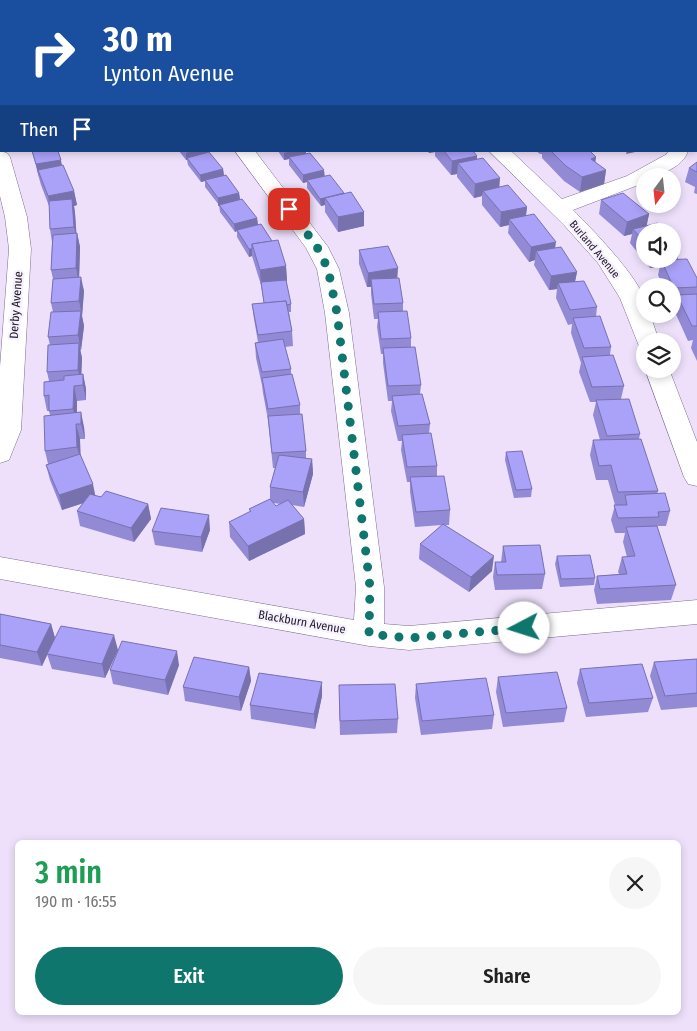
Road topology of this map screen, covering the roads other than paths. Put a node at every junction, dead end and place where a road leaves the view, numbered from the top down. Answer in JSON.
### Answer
{"nodes":[{"id":1,"x":246,"y":152,"type":"edge"},
{"id":2,"x":501,"y":152,"type":"edge"},
{"id":3,"x":678,"y":152,"type":"edge"},
{"id":4,"x":0,"y":157,"type":"edge"},
{"id":5,"x":558,"y":208,"type":"junction"},
{"id":6,"x":645,"y":333,"type":"edge"},
{"id":7,"x":661,"y":378,"type":"edge"},
{"id":8,"x":0,"y":454,"type":"edge"},
{"id":9,"x":697,"y":477,"type":"edge"},
{"id":10,"x":0,"y":568,"type":"edge"},
{"id":11,"x":697,"y":612,"type":"edge"},
{"id":12,"x":369,"y":634,"type":"junction"}],
"edges":[{"from":1,"to":12,"type":"street"},
{"from":2,"to":5,"type":"street","name":"Burland Avenue"},
{"from":3,"to":5,"type":"street"},
{"from":4,"to":8,"type":"street","name":"Derby Avenue"},
{"from":5,"to":6,"type":"street","name":"Burland Avenue"},
{"from":7,"to":9,"type":"street"},
{"from":10,"to":12,"type":"street","name":"Blackburn Avenue"},
{"from":11,"to":12,"type":"street","name":"Blackburn Avenue"}]}
